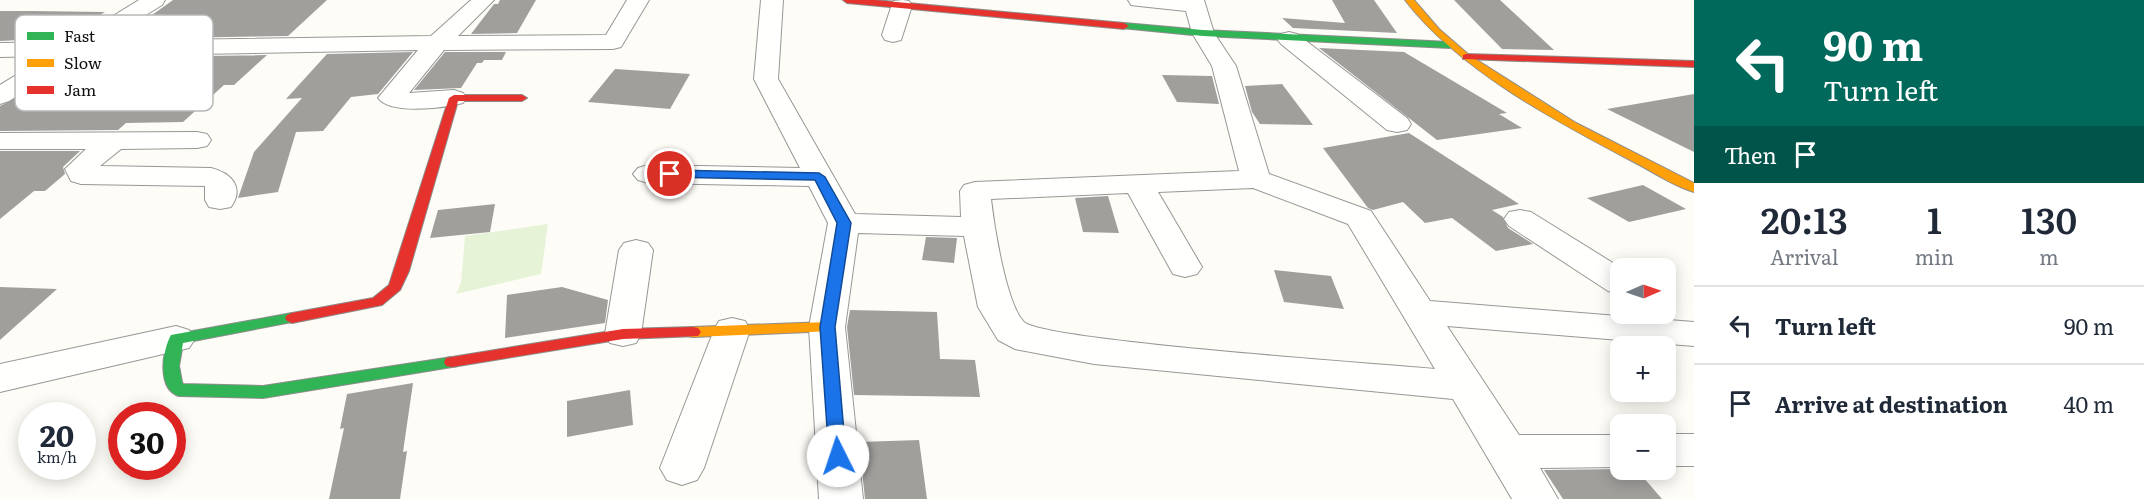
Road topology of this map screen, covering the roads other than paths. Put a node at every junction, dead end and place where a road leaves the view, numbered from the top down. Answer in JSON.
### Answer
{"nodes":[{"id":1,"x":154,"y":0,"type":"edge"},
{"id":2,"x":483,"y":0,"type":"edge"},
{"id":3,"x":638,"y":0,"type":"edge"},
{"id":4,"x":772,"y":0,"type":"edge"},
{"id":5,"x":847,"y":0,"type":"edge"},
{"id":6,"x":1139,"y":0,"type":"edge"},
{"id":7,"x":1409,"y":0,"type":"edge"},
{"id":8,"x":941,"y":4,"type":"edge"},
{"id":9,"x":901,"y":6,"type":"junction"},
{"id":10,"x":1197,"y":13,"type":"edge"},
{"id":11,"x":130,"y":15,"type":"edge"},
{"id":12,"x":893,"y":35,"type":"dead end"},
{"id":13,"x":1289,"y":39,"type":"junction"},
{"id":14,"x":437,"y":43,"type":"junction"},
{"id":15,"x":1450,"y":45,"type":"junction"},
{"id":16,"x":213,"y":47,"type":"edge"},
{"id":17,"x":1466,"y":57,"type":"junction"},
{"id":18,"x":1694,"y":64,"type":"edge"},
{"id":19,"x":15,"y":87,"type":"edge"},
{"id":20,"x":0,"y":96,"type":"edge"},
{"id":21,"x":522,"y":98,"type":"dead end"},
{"id":22,"x":454,"y":99,"type":"junction"},
{"id":23,"x":1396,"y":124,"type":"dead end"},
{"id":24,"x":114,"y":140,"type":"junction"},
{"id":25,"x":197,"y":140,"type":"dead end"},
{"id":26,"x":0,"y":141,"type":"edge"},
{"id":27,"x":648,"y":174,"type":"dead end"},
{"id":28,"x":819,"y":177,"type":"junction"},
{"id":29,"x":1256,"y":179,"type":"junction"},
{"id":30,"x":1138,"y":184,"type":"junction"},
{"id":31,"x":1694,"y":188,"type":"edge"},
{"id":32,"x":220,"y":200,"type":"dead end"},
{"id":33,"x":1520,"y":219,"type":"dead end"},
{"id":34,"x":844,"y":223,"type":"junction"},
{"id":35,"x":978,"y":226,"type":"junction"},
{"id":36,"x":636,"y":250,"type":"dead end"},
{"id":37,"x":1185,"y":267,"type":"dead end"},
{"id":38,"x":1610,"y":277,"type":"edge"},
{"id":39,"x":1417,"y":312,"type":"junction"},
{"id":40,"x":1676,"y":320,"type":"edge"},
{"id":41,"x":827,"y":327,"type":"junction"},
{"id":42,"x":732,"y":330,"type":"junction"},
{"id":43,"x":1694,"y":333,"type":"edge"},
{"id":44,"x":622,"y":334,"type":"junction"},
{"id":45,"x":176,"y":339,"type":"junction"},
{"id":46,"x":0,"y":378,"type":"edge"},
{"id":47,"x":1464,"y":386,"type":"junction"},
{"id":48,"x":1676,"y":450,"type":"edge"},
{"id":49,"x":1694,"y":450,"type":"edge"},
{"id":50,"x":1610,"y":451,"type":"edge"},
{"id":51,"x":1506,"y":452,"type":"junction"},
{"id":52,"x":682,"y":468,"type":"dead end"},
{"id":53,"x":841,"y":499,"type":"edge"},
{"id":54,"x":1536,"y":499,"type":"edge"}],
"edges":[{"from":1,"to":11,"type":"street"},
{"from":2,"to":14,"type":"street"},
{"from":3,"to":14,"type":"street"},
{"from":4,"to":28,"type":"street"},
{"from":5,"to":9,"type":"street"},
{"from":6,"to":10,"type":"street"},
{"from":7,"to":15,"type":"street"},
{"from":8,"to":9,"type":"street"},
{"from":8,"to":10,"type":"street"},
{"from":9,"to":12,"type":"street"},
{"from":10,"to":13,"type":"street"},
{"from":10,"to":29,"type":"street"},
{"from":13,"to":15,"type":"street"},
{"from":13,"to":23,"type":"street"},
{"from":14,"to":16,"type":"street"},
{"from":14,"to":22,"type":"street"},
{"from":15,"to":17,"type":"street"},
{"from":17,"to":18,"type":"street"},
{"from":17,"to":31,"type":"street"},
{"from":19,"to":20,"type":"street"},
{"from":21,"to":22,"type":"street"},
{"from":22,"to":45,"type":"street"},
{"from":24,"to":25,"type":"street"},
{"from":24,"to":26,"type":"street"},
{"from":24,"to":32,"type":"street"},
{"from":27,"to":28,"type":"street"},
{"from":28,"to":34,"type":"street"},
{"from":29,"to":30,"type":"street"},
{"from":29,"to":39,"type":"street"},
{"from":30,"to":35,"type":"street"},
{"from":30,"to":37,"type":"street"},
{"from":33,"to":38,"type":"street"},
{"from":34,"to":35,"type":"street"},
{"from":34,"to":41,"type":"street"},
{"from":35,"to":47,"type":"street"},
{"from":36,"to":44,"type":"street"},
{"from":39,"to":43,"type":"street"},
{"from":39,"to":47,"type":"street"},
{"from":40,"to":43,"type":"street"},
{"from":41,"to":42,"type":"street"},
{"from":41,"to":53,"type":"street"},
{"from":42,"to":44,"type":"street"},
{"from":42,"to":52,"type":"street"},
{"from":44,"to":45,"type":"street"},
{"from":45,"to":46,"type":"street"},
{"from":47,"to":51,"type":"street"},
{"from":48,"to":49,"type":"street"},
{"from":50,"to":51,"type":"street"},
{"from":51,"to":54,"type":"street"}]}
